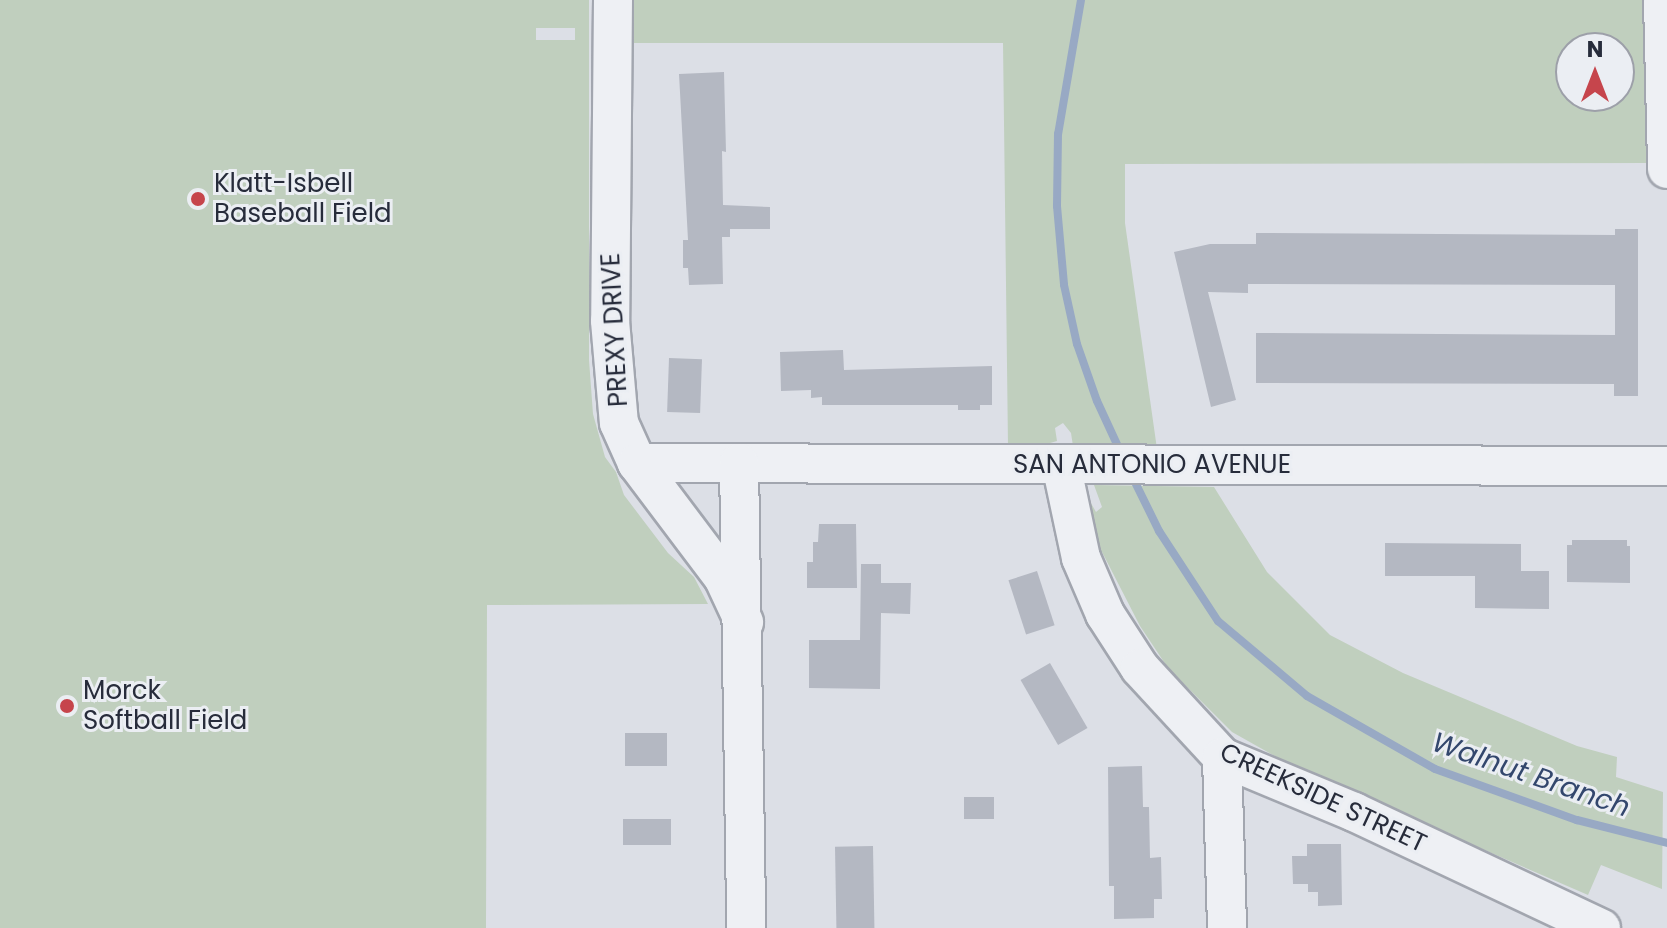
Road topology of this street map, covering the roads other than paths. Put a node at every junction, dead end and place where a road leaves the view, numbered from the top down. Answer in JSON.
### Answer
{"nodes":[{"id":1,"x":613,"y":0,"type":"edge"},
{"id":2,"x":1663,"y":0,"type":"edge"},
{"id":3,"x":1667,"y":169,"type":"edge"},
{"id":4,"x":637,"y":463,"type":"junction"},
{"id":5,"x":739,"y":463,"type":"junction"},
{"id":6,"x":1061,"y":464,"type":"junction"},
{"id":7,"x":1667,"y":466,"type":"edge"},
{"id":8,"x":744,"y":622,"type":"junction"},
{"id":9,"x":1222,"y":757,"type":"junction"},
{"id":10,"x":746,"y":928,"type":"edge"},
{"id":11,"x":1227,"y":928,"type":"edge"},
{"id":12,"x":1601,"y":928,"type":"edge"}],
"edges":[{"from":1,"to":4,"type":"street","name":"PREXY DRIVE"},
{"from":2,"to":3,"type":"street"},
{"from":4,"to":5,"type":"street","name":"SAN ANTONIO AVENUE"},
{"from":4,"to":8,"type":"street","name":"PREXY DRIVE"},
{"from":5,"to":6,"type":"street","name":"SAN ANTONIO AVENUE"},
{"from":5,"to":8,"type":"street","name":"PREXY DRIVE"},
{"from":6,"to":7,"type":"street","name":"SAN ANTONIO AVENUE"},
{"from":6,"to":9,"type":"street","name":"CREEKSIDE STREET"},
{"from":8,"to":10,"type":"street","name":"PREXY DRIVE"},
{"from":9,"to":11,"type":"street"},
{"from":9,"to":12,"type":"street","name":"CREEKSIDE STREET"}]}
